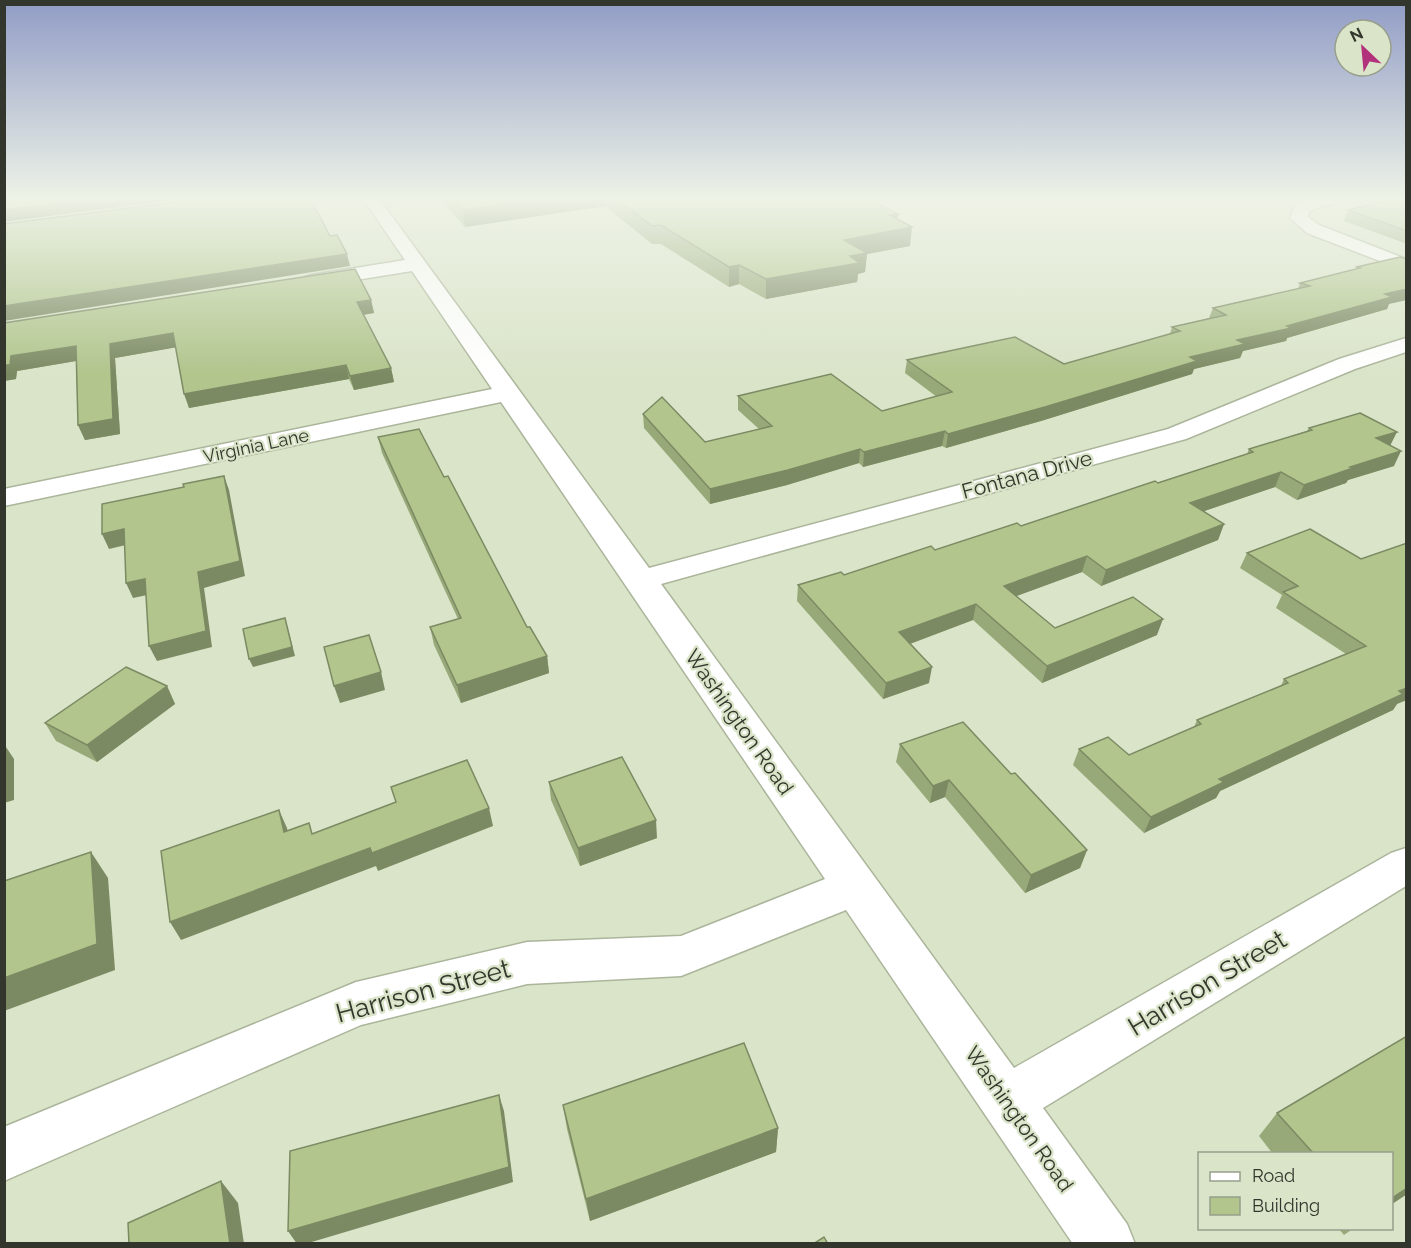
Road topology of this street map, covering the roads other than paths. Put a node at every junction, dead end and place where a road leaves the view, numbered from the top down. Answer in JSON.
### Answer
{"nodes":[{"id":1,"x":413,"y":258,"type":"edge"},
{"id":2,"x":1387,"y":258,"type":"edge"},
{"id":3,"x":417,"y":264,"type":"junction"},
{"id":4,"x":1407,"y":266,"type":"edge"},
{"id":5,"x":287,"y":285,"type":"edge"},
{"id":6,"x":1407,"y":345,"type":"edge"},
{"id":7,"x":508,"y":393,"type":"junction"},
{"id":8,"x":4,"y":498,"type":"edge"},
{"id":9,"x":640,"y":580,"type":"junction"},
{"id":10,"x":1407,"y":865,"type":"edge"},
{"id":11,"x":855,"y":886,"type":"junction"},
{"id":12,"x":1007,"y":1101,"type":"junction"},
{"id":13,"x":4,"y":1154,"type":"edge"},
{"id":14,"x":1107,"y":1244,"type":"edge"}],
"edges":[{"from":1,"to":3,"type":"street","name":"Washington Road"},
{"from":2,"to":4,"type":"street"},
{"from":3,"to":5,"type":"street"},
{"from":3,"to":7,"type":"street","name":"Washington Road"},
{"from":6,"to":9,"type":"street","name":"Fontana Drive"},
{"from":7,"to":8,"type":"street","name":"Virginia Lane"},
{"from":7,"to":9,"type":"street","name":"Washington Road"},
{"from":9,"to":11,"type":"street","name":"Washington Road"},
{"from":10,"to":12,"type":"street","name":"Harrison Street"},
{"from":11,"to":12,"type":"street","name":"Washington Road"},
{"from":11,"to":13,"type":"street","name":"Harrison Street"},
{"from":12,"to":14,"type":"street","name":"Washington Road"}]}
